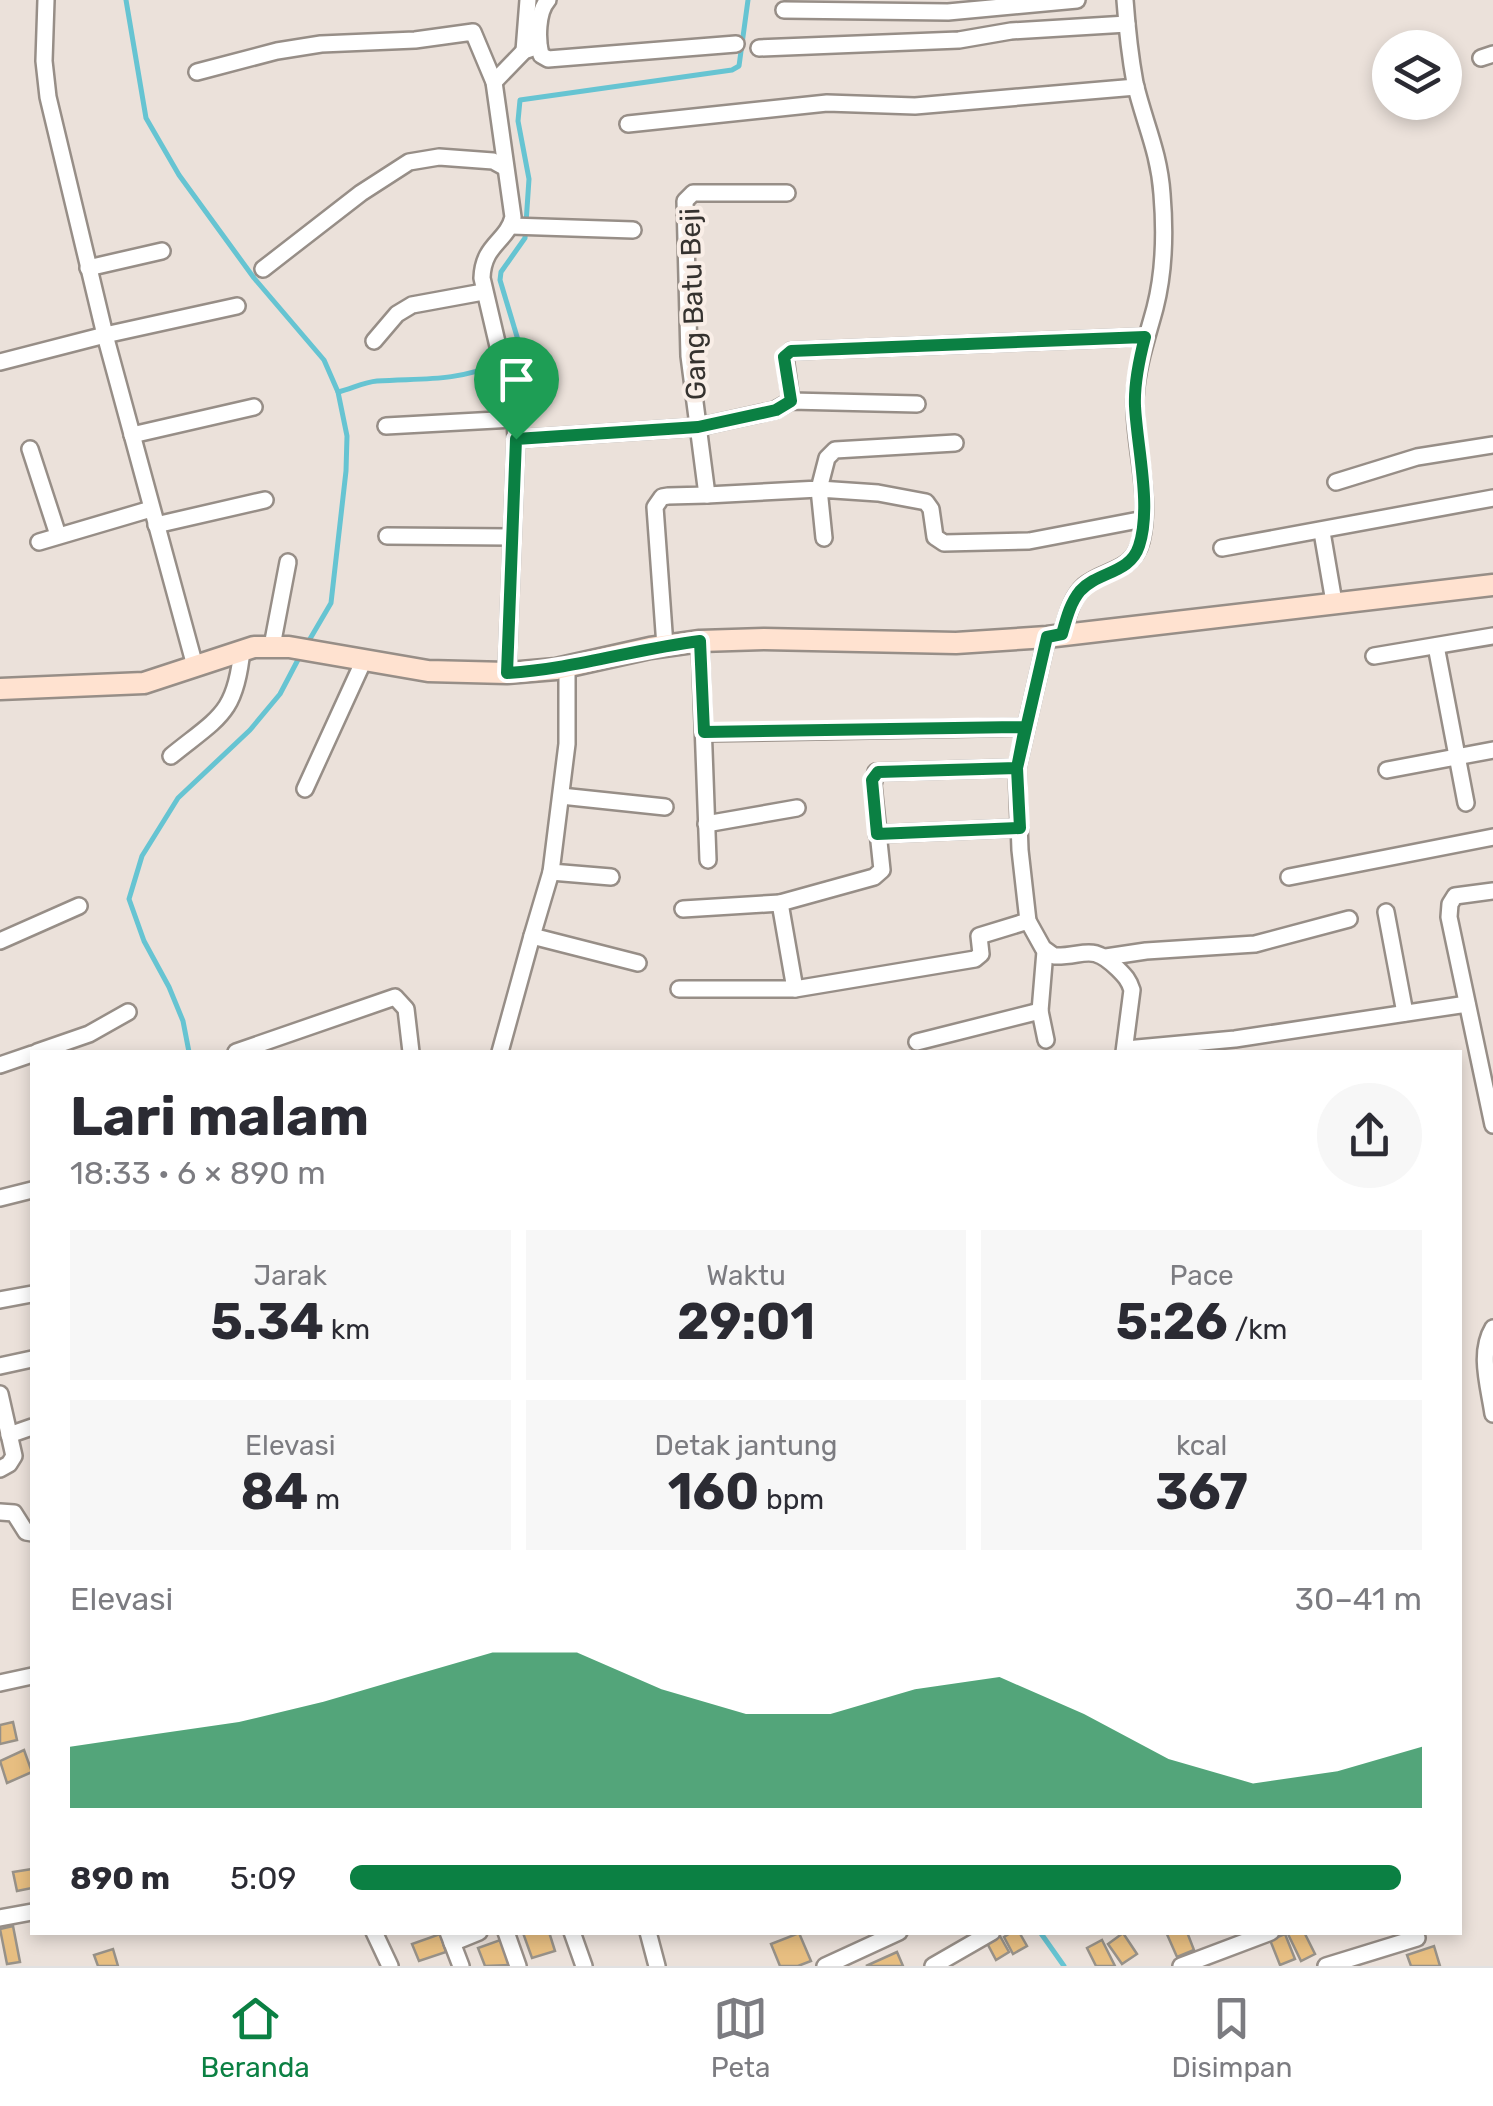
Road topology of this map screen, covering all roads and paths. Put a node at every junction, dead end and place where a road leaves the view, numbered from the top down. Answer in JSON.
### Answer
{"nodes":[{"id":1,"x":46,"y":0,"type":"edge"},
{"id":2,"x":528,"y":0,"type":"edge"},
{"id":3,"x":548,"y":0,"type":"edge"},
{"id":4,"x":1076,"y":0,"type":"edge"},
{"id":5,"x":1125,"y":0,"type":"edge"},
{"id":6,"x":784,"y":10,"type":"dead end"},
{"id":7,"x":1127,"y":24,"type":"junction"},
{"id":8,"x":736,"y":44,"type":"dead end"},
{"id":9,"x":759,"y":48,"type":"dead end"},
{"id":10,"x":532,"y":49,"type":"junction"},
{"id":11,"x":197,"y":72,"type":"dead end"},
{"id":12,"x":494,"y":82,"type":"junction"},
{"id":13,"x":1136,"y":86,"type":"junction"},
{"id":14,"x":628,"y":124,"type":"dead end"},
{"id":15,"x":504,"y":167,"type":"junction"},
{"id":16,"x":787,"y":193,"type":"dead end"},
{"id":17,"x":511,"y":226,"type":"junction"},
{"id":18,"x":633,"y":230,"type":"dead end"},
{"id":19,"x":162,"y":251,"type":"dead end"},
{"id":20,"x":88,"y":268,"type":"junction"},
{"id":21,"x":262,"y":269,"type":"dead end"},
{"id":22,"x":483,"y":292,"type":"junction"},
{"id":23,"x":237,"y":306,"type":"dead end"},
{"id":24,"x":105,"y":335,"type":"junction"},
{"id":25,"x":1145,"y":337,"type":"junction"},
{"id":26,"x":374,"y":341,"type":"dead end"},
{"id":27,"x":0,"y":362,"type":"edge"},
{"id":28,"x":791,"y":401,"type":"junction"},
{"id":29,"x":918,"y":404,"type":"dead end"},
{"id":30,"x":254,"y":408,"type":"dead end"},
{"id":31,"x":514,"y":419,"type":"junction"},
{"id":32,"x":386,"y":426,"type":"dead end"},
{"id":33,"x":698,"y":427,"type":"junction"},
{"id":34,"x":132,"y":435,"type":"junction"},
{"id":35,"x":516,"y":439,"type":"junction"},
{"id":36,"x":956,"y":443,"type":"dead end"},
{"id":37,"x":1493,"y":445,"type":"edge"},
{"id":38,"x":30,"y":449,"type":"dead end"},
{"id":39,"x":1336,"y":482,"type":"dead end"},
{"id":40,"x":819,"y":489,"type":"junction"},
{"id":41,"x":706,"y":495,"type":"junction"},
{"id":42,"x":1493,"y":498,"type":"edge"},
{"id":43,"x":265,"y":500,"type":"dead end"},
{"id":44,"x":153,"y":517,"type":"junction"},
{"id":45,"x":1144,"y":519,"type":"junction"},
{"id":46,"x":1322,"y":532,"type":"junction"},
{"id":47,"x":58,"y":536,"type":"junction"},
{"id":48,"x":387,"y":536,"type":"dead end"},
{"id":49,"x":511,"y":537,"type":"junction"},
{"id":50,"x":824,"y":538,"type":"dead end"},
{"id":51,"x":39,"y":542,"type":"dead end"},
{"id":52,"x":1222,"y":548,"type":"dead end"},
{"id":53,"x":288,"y":562,"type":"dead end"},
{"id":54,"x":1493,"y":585,"type":"edge"},
{"id":55,"x":1334,"y":602,"type":"junction"},
{"id":56,"x":1054,"y":636,"type":"junction"},
{"id":57,"x":1493,"y":636,"type":"edge"},
{"id":58,"x":700,"y":641,"type":"junction"},
{"id":59,"x":272,"y":646,"type":"junction"},
{"id":60,"x":665,"y":646,"type":"junction"},
{"id":61,"x":1436,"y":646,"type":"junction"},
{"id":62,"x":242,"y":649,"type":"junction"},
{"id":63,"x":1374,"y":656,"type":"dead end"},
{"id":64,"x":364,"y":660,"type":"junction"},
{"id":65,"x":195,"y":666,"type":"junction"},
{"id":66,"x":567,"y":666,"type":"junction"},
{"id":67,"x":507,"y":673,"type":"junction"},
{"id":68,"x":0,"y":689,"type":"edge"},
{"id":69,"x":1025,"y":727,"type":"junction"},
{"id":70,"x":704,"y":732,"type":"junction"},
{"id":71,"x":1493,"y":750,"type":"edge"},
{"id":72,"x":171,"y":756,"type":"dead end"},
{"id":73,"x":1458,"y":756,"type":"junction"},
{"id":74,"x":1017,"y":768,"type":"junction"},
{"id":75,"x":1387,"y":770,"type":"dead end"},
{"id":76,"x":305,"y":789,"type":"dead end"},
{"id":77,"x":561,"y":796,"type":"junction"},
{"id":78,"x":1466,"y":803,"type":"dead end"},
{"id":79,"x":666,"y":807,"type":"dead end"},
{"id":80,"x":797,"y":808,"type":"dead end"},
{"id":81,"x":706,"y":824,"type":"junction"},
{"id":82,"x":1020,"y":828,"type":"junction"},
{"id":83,"x":877,"y":834,"type":"junction"},
{"id":84,"x":1493,"y":837,"type":"edge"},
{"id":85,"x":708,"y":860,"type":"dead end"},
{"id":86,"x":550,"y":872,"type":"junction"},
{"id":87,"x":610,"y":877,"type":"dead end"},
{"id":88,"x":1288,"y":877,"type":"dead end"},
{"id":89,"x":1493,"y":891,"type":"edge"},
{"id":90,"x":780,"y":903,"type":"junction"},
{"id":91,"x":79,"y":906,"type":"dead end"},
{"id":92,"x":683,"y":909,"type":"dead end"},
{"id":93,"x":1386,"y":912,"type":"dead end"},
{"id":94,"x":1349,"y":919,"type":"dead end"},
{"id":95,"x":1028,"y":921,"type":"junction"},
{"id":96,"x":532,"y":936,"type":"junction"},
{"id":97,"x":0,"y":941,"type":"edge"},
{"id":98,"x":1046,"y":950,"type":"junction"},
{"id":99,"x":1106,"y":957,"type":"junction"},
{"id":100,"x":638,"y":963,"type":"dead end"},
{"id":101,"x":679,"y":988,"type":"dead end"},
{"id":102,"x":795,"y":988,"type":"junction"},
{"id":103,"x":1468,"y":1004,"type":"junction"},
{"id":104,"x":1040,"y":1011,"type":"junction"},
{"id":105,"x":128,"y":1012,"type":"dead end"},
{"id":106,"x":1405,"y":1013,"type":"junction"},
{"id":107,"x":1493,"y":1037,"type":"edge"},
{"id":108,"x":1046,"y":1040,"type":"dead end"},
{"id":109,"x":918,"y":1042,"type":"dead end"},
{"id":110,"x":1475,"y":1042,"type":"junction"},
{"id":111,"x":44,"y":1050,"type":"edge"},
{"id":112,"x":242,"y":1050,"type":"edge"},
{"id":113,"x":411,"y":1050,"type":"edge"},
{"id":114,"x":501,"y":1050,"type":"edge"},
{"id":115,"x":1125,"y":1050,"type":"edge"},
{"id":116,"x":1134,"y":1050,"type":"edge"},
{"id":117,"x":30,"y":1055,"type":"edge"},
{"id":118,"x":0,"y":1064,"type":"edge"},
{"id":119,"x":1493,"y":1125,"type":"edge"},
{"id":120,"x":30,"y":1190,"type":"edge"},
{"id":121,"x":0,"y":1198,"type":"edge"},
{"id":122,"x":30,"y":1294,"type":"edge"},
{"id":123,"x":0,"y":1300,"type":"edge"},
{"id":124,"x":1493,"y":1328,"type":"edge"},
{"id":125,"x":30,"y":1358,"type":"edge"},
{"id":126,"x":0,"y":1366,"type":"edge"},
{"id":127,"x":0,"y":1394,"type":"edge"},
{"id":128,"x":1493,"y":1414,"type":"edge"},
{"id":129,"x":30,"y":1427,"type":"edge"},
{"id":130,"x":9,"y":1435,"type":"junction"},
{"id":131,"x":0,"y":1469,"type":"edge"},
{"id":132,"x":0,"y":1512,"type":"edge"},
{"id":133,"x":30,"y":1533,"type":"edge"},
{"id":134,"x":30,"y":1676,"type":"edge"},
{"id":135,"x":0,"y":1683,"type":"edge"},
{"id":136,"x":30,"y":1912,"type":"edge"},
{"id":137,"x":0,"y":1918,"type":"edge"},
{"id":138,"x":375,"y":1935,"type":"edge"},
{"id":139,"x":507,"y":1935,"type":"edge"},
{"id":140,"x":573,"y":1935,"type":"edge"},
{"id":141,"x":649,"y":1935,"type":"edge"},
{"id":142,"x":892,"y":1935,"type":"edge"},
{"id":143,"x":987,"y":1935,"type":"edge"},
{"id":144,"x":1263,"y":1935,"type":"edge"},
{"id":145,"x":450,"y":1938,"type":"edge"},
{"id":146,"x":1417,"y":1938,"type":"dead end"},
{"id":147,"x":390,"y":1966,"type":"edge"},
{"id":148,"x":460,"y":1966,"type":"edge"},
{"id":149,"x":518,"y":1966,"type":"edge"},
{"id":150,"x":584,"y":1966,"type":"edge"},
{"id":151,"x":656,"y":1966,"type":"edge"},
{"id":152,"x":825,"y":1966,"type":"edge"},
{"id":153,"x":933,"y":1966,"type":"edge"},
{"id":154,"x":1181,"y":1966,"type":"edge"},
{"id":155,"x":1326,"y":1966,"type":"edge"}],
"edges":[{"from":1,"to":20,"type":"street"},
{"from":2,"to":10,"type":"street"},
{"from":3,"to":10,"type":"street"},
{"from":4,"to":6,"type":"street"},
{"from":5,"to":7,"type":"street"},
{"from":7,"to":9,"type":"street"},
{"from":7,"to":13,"type":"street"},
{"from":8,"to":10,"type":"street"},
{"from":10,"to":12,"type":"street"},
{"from":11,"to":12,"type":"street"},
{"from":12,"to":15,"type":"street"},
{"from":13,"to":14,"type":"street"},
{"from":13,"to":25,"type":"street"},
{"from":15,"to":17,"type":"street"},
{"from":15,"to":21,"type":"street"},
{"from":16,"to":33,"type":"street","name":"Gang Batu Beji"},
{"from":17,"to":18,"type":"street"},
{"from":17,"to":22,"type":"street"},
{"from":19,"to":20,"type":"street"},
{"from":20,"to":24,"type":"street"},
{"from":22,"to":26,"type":"street"},
{"from":22,"to":31,"type":"street"},
{"from":23,"to":24,"type":"street"},
{"from":24,"to":27,"type":"street"},
{"from":24,"to":34,"type":"street"},
{"from":25,"to":28,"type":"street"},
{"from":25,"to":45,"type":"street"},
{"from":28,"to":29,"type":"street"},
{"from":28,"to":33,"type":"street"},
{"from":30,"to":34,"type":"street"},
{"from":31,"to":32,"type":"street"},
{"from":31,"to":35,"type":"street"},
{"from":33,"to":35,"type":"street"},
{"from":33,"to":41,"type":"street","name":"Gang Batu Beji"},
{"from":34,"to":44,"type":"street"},
{"from":35,"to":49,"type":"street"},
{"from":36,"to":40,"type":"street"},
{"from":37,"to":39,"type":"street"},
{"from":38,"to":47,"type":"street"},
{"from":40,"to":41,"type":"street"},
{"from":40,"to":45,"type":"street"},
{"from":40,"to":50,"type":"street"},
{"from":41,"to":60,"type":"street"},
{"from":42,"to":46,"type":"street"},
{"from":43,"to":44,"type":"street"},
{"from":44,"to":47,"type":"street"},
{"from":44,"to":65,"type":"street"},
{"from":45,"to":56,"type":"street"},
{"from":46,"to":52,"type":"street"},
{"from":46,"to":55,"type":"street"},
{"from":47,"to":51,"type":"street"},
{"from":48,"to":49,"type":"street"},
{"from":49,"to":67,"type":"street"},
{"from":53,"to":59,"type":"street"},
{"from":54,"to":55,"type":"street"},
{"from":55,"to":56,"type":"street"},
{"from":56,"to":58,"type":"street"},
{"from":56,"to":69,"type":"street"},
{"from":57,"to":61,"type":"street"},
{"from":58,"to":60,"type":"street"},
{"from":58,"to":70,"type":"street"},
{"from":59,"to":62,"type":"street"},
{"from":59,"to":64,"type":"street"},
{"from":60,"to":66,"type":"street"},
{"from":61,"to":63,"type":"street"},
{"from":61,"to":73,"type":"street"},
{"from":62,"to":65,"type":"street"},
{"from":62,"to":72,"type":"street"},
{"from":64,"to":67,"type":"street"},
{"from":64,"to":76,"type":"street"},
{"from":65,"to":68,"type":"street"},
{"from":66,"to":67,"type":"street"},
{"from":66,"to":77,"type":"street"},
{"from":69,"to":70,"type":"street"},
{"from":69,"to":74,"type":"street"},
{"from":70,"to":81,"type":"street"},
{"from":71,"to":73,"type":"street"},
{"from":73,"to":75,"type":"street"},
{"from":73,"to":78,"type":"street"},
{"from":74,"to":82,"type":"street"},
{"from":74,"to":83,"type":"street"},
{"from":77,"to":79,"type":"street"},
{"from":77,"to":86,"type":"street"},
{"from":80,"to":81,"type":"street"},
{"from":81,"to":85,"type":"street"},
{"from":82,"to":83,"type":"street"},
{"from":82,"to":95,"type":"street"},
{"from":83,"to":90,"type":"street"},
{"from":84,"to":88,"type":"street"},
{"from":86,"to":87,"type":"street"},
{"from":86,"to":96,"type":"street"},
{"from":89,"to":103,"type":"street"},
{"from":90,"to":92,"type":"street"},
{"from":90,"to":102,"type":"street"},
{"from":91,"to":97,"type":"street"},
{"from":93,"to":106,"type":"street"},
{"from":94,"to":99,"type":"street"},
{"from":95,"to":98,"type":"street"},
{"from":95,"to":102,"type":"street"},
{"from":96,"to":100,"type":"street"},
{"from":96,"to":114,"type":"street"},
{"from":98,"to":99,"type":"street"},
{"from":98,"to":104,"type":"street"},
{"from":99,"to":115,"type":"street"},
{"from":101,"to":102,"type":"street"},
{"from":103,"to":106,"type":"street"},
{"from":103,"to":110,"type":"street"},
{"from":104,"to":108,"type":"street"},
{"from":104,"to":109,"type":"street"},
{"from":105,"to":111,"type":"street"},
{"from":106,"to":116,"type":"street"},
{"from":107,"to":110,"type":"street"},
{"from":110,"to":119,"type":"street"},
{"from":112,"to":113,"type":"street"},
{"from":117,"to":118,"type":"street"},
{"from":120,"to":121,"type":"street"},
{"from":122,"to":123,"type":"street"},
{"from":124,"to":128,"type":"street"},
{"from":125,"to":126,"type":"street"},
{"from":127,"to":130,"type":"street"},
{"from":129,"to":130,"type":"street"},
{"from":130,"to":131,"type":"street"},
{"from":132,"to":133,"type":"street"},
{"from":134,"to":135,"type":"street"},
{"from":136,"to":137,"type":"street"},
{"from":138,"to":147,"type":"street"},
{"from":139,"to":149,"type":"street"},
{"from":140,"to":150,"type":"street"},
{"from":141,"to":151,"type":"street"},
{"from":142,"to":152,"type":"street"},
{"from":143,"to":153,"type":"street"},
{"from":144,"to":154,"type":"street"},
{"from":145,"to":148,"type":"street"},
{"from":146,"to":155,"type":"street"}]}
